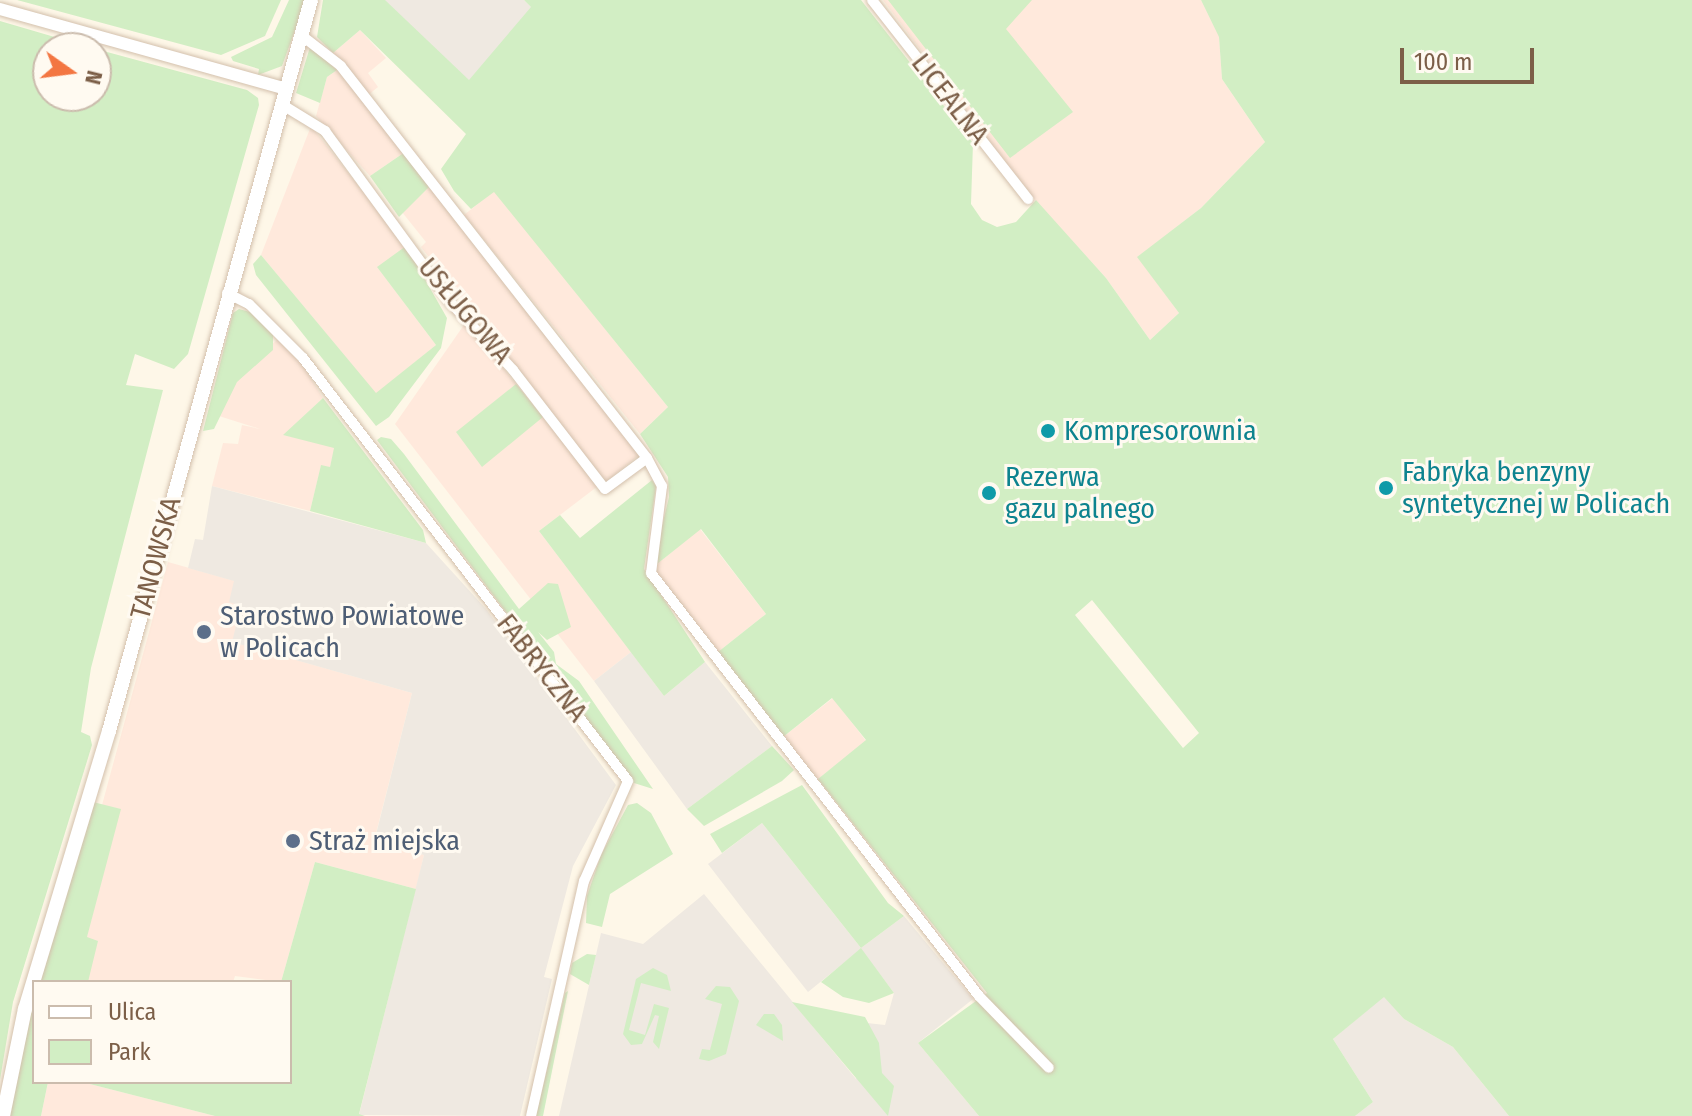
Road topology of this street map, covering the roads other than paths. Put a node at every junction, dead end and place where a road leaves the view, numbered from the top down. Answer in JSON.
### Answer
{"nodes":[{"id":1,"x":311,"y":0,"type":"edge"},
{"id":2,"x":872,"y":0,"type":"edge"},
{"id":3,"x":0,"y":9,"type":"edge"},
{"id":4,"x":301,"y":35,"type":"junction"},
{"id":5,"x":286,"y":89,"type":"junction"},
{"id":6,"x":281,"y":104,"type":"junction"},
{"id":7,"x":1028,"y":199,"type":"dead end"},
{"id":8,"x":227,"y":293,"type":"junction"},
{"id":9,"x":647,"y":458,"type":"junction"},
{"id":10,"x":34,"y":980,"type":"edge"},
{"id":11,"x":32,"y":986,"type":"edge"},
{"id":12,"x":1049,"y":1068,"type":"dead end"},
{"id":13,"x":3,"y":1116,"type":"edge"},
{"id":14,"x":531,"y":1116,"type":"edge"}],
"edges":[{"from":1,"to":4,"type":"main road","name":"TANOWSKA"},
{"from":2,"to":7,"type":"street","name":"LICEALNA"},
{"from":3,"to":5,"type":"street"},
{"from":4,"to":5,"type":"main road","name":"TANOWSKA"},
{"from":4,"to":9,"type":"street","name":"USŁUGOWA"},
{"from":5,"to":6,"type":"main road","name":"TANOWSKA"},
{"from":6,"to":8,"type":"main road","name":"TANOWSKA"},
{"from":6,"to":9,"type":"street","name":"USŁUGOWA"},
{"from":8,"to":10,"type":"main road","name":"TANOWSKA"},
{"from":8,"to":14,"type":"street","name":"FABRYCZNA"},
{"from":9,"to":12,"type":"street","name":"USŁUGOWA"},
{"from":11,"to":13,"type":"main road","name":"TANOWSKA"}]}
